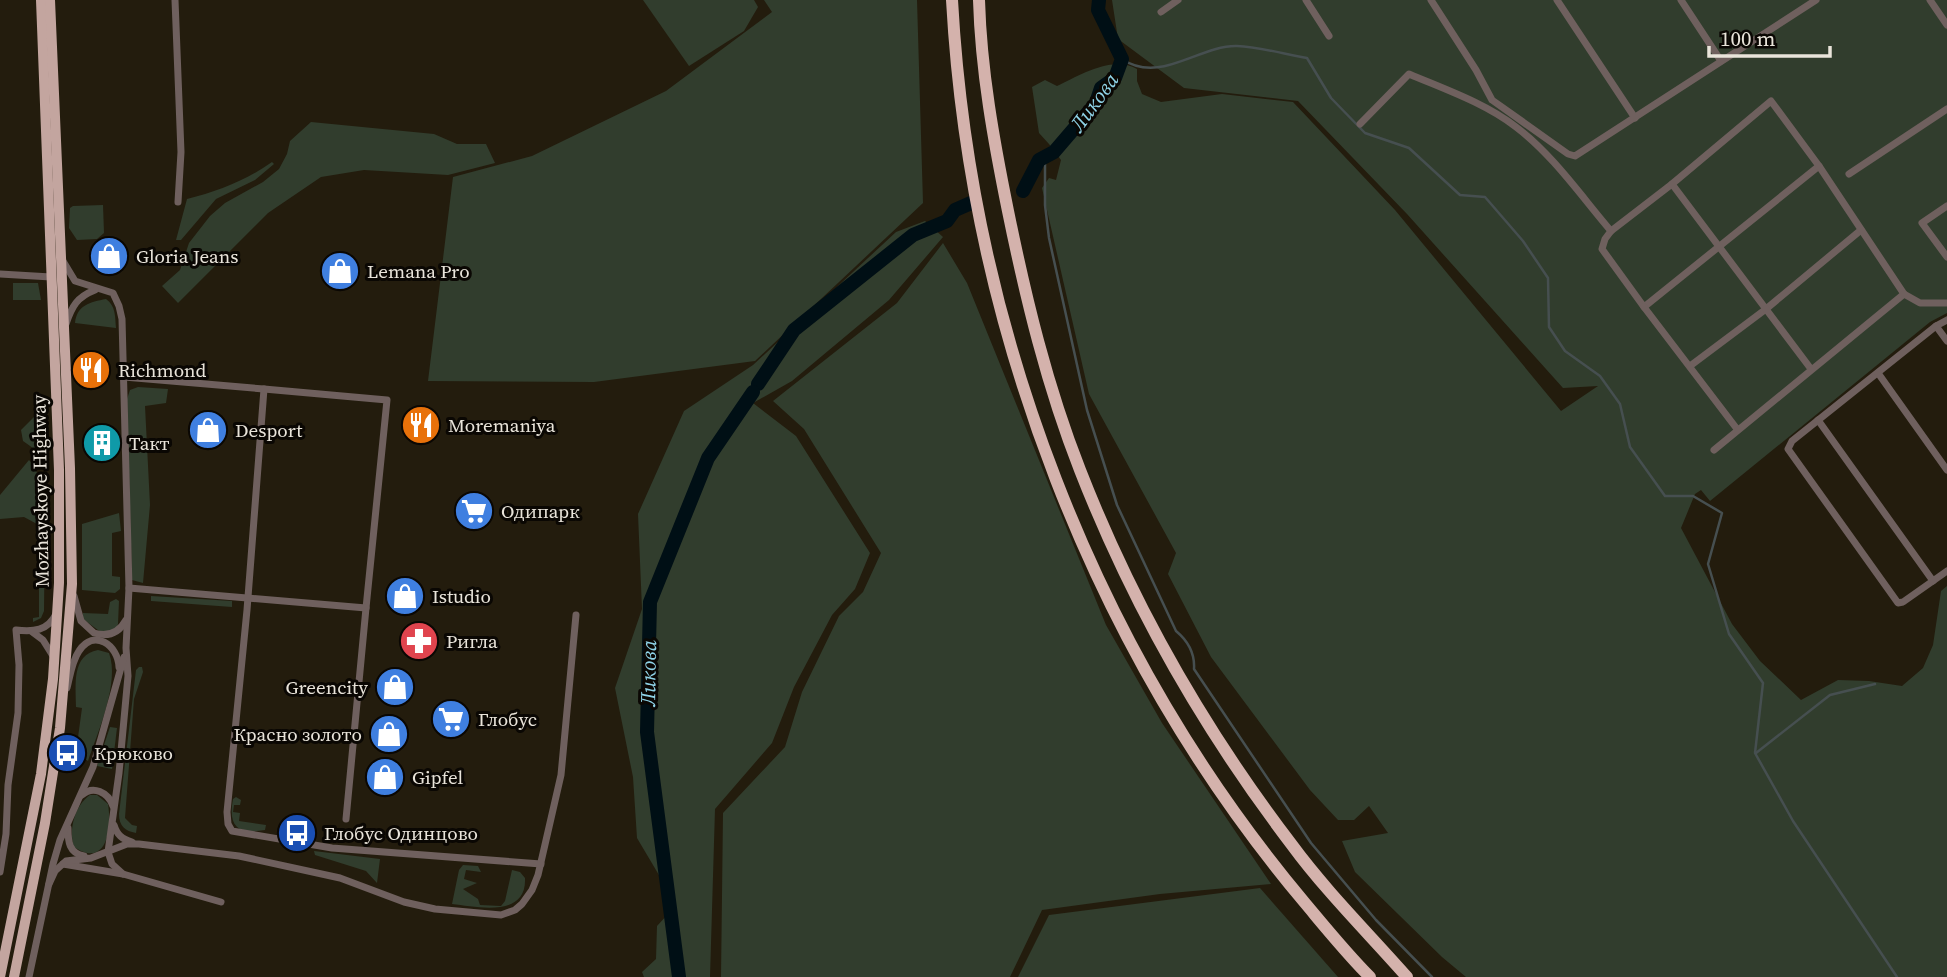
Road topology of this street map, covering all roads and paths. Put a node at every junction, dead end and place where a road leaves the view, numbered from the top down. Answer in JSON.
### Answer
{"nodes":[{"id":1,"x":41,"y":0,"type":"edge"},
{"id":2,"x":50,"y":0,"type":"edge"},
{"id":3,"x":175,"y":0,"type":"edge"},
{"id":4,"x":951,"y":0,"type":"edge"},
{"id":5,"x":979,"y":0,"type":"edge"},
{"id":6,"x":1178,"y":0,"type":"edge"},
{"id":7,"x":1306,"y":0,"type":"edge"},
{"id":8,"x":1431,"y":0,"type":"edge"},
{"id":9,"x":1557,"y":0,"type":"edge"},
{"id":10,"x":1681,"y":0,"type":"edge"},
{"id":11,"x":1930,"y":0,"type":"edge"},
{"id":12,"x":1810,"y":1,"type":"edge"},
{"id":13,"x":1161,"y":12,"type":"dead end"},
{"id":14,"x":1947,"y":25,"type":"edge"},
{"id":15,"x":1329,"y":36,"type":"dead end"},
{"id":16,"x":1721,"y":61,"type":"junction"},
{"id":17,"x":1947,"y":109,"type":"edge"},
{"id":18,"x":1635,"y":118,"type":"junction"},
{"id":19,"x":1360,"y":124,"type":"dead end"},
{"id":20,"x":1819,"y":166,"type":"junction"},
{"id":21,"x":1849,"y":174,"type":"dead end"},
{"id":22,"x":1672,"y":184,"type":"junction"},
{"id":23,"x":178,"y":202,"type":"dead end"},
{"id":24,"x":1947,"y":206,"type":"edge"},
{"id":25,"x":1861,"y":230,"type":"junction"},
{"id":26,"x":1611,"y":231,"type":"junction"},
{"id":27,"x":1719,"y":247,"type":"junction"},
{"id":28,"x":60,"y":254,"type":"junction"},
{"id":29,"x":1947,"y":257,"type":"edge"},
{"id":30,"x":0,"y":274,"type":"edge"},
{"id":31,"x":51,"y":277,"type":"junction"},
{"id":32,"x":96,"y":290,"type":"junction"},
{"id":33,"x":1905,"y":294,"type":"junction"},
{"id":34,"x":1947,"y":303,"type":"edge"},
{"id":35,"x":1644,"y":307,"type":"junction"},
{"id":36,"x":1766,"y":309,"type":"junction"},
{"id":37,"x":1947,"y":320,"type":"edge"},
{"id":38,"x":1936,"y":326,"type":"junction"},
{"id":39,"x":63,"y":332,"type":"junction"},
{"id":40,"x":1947,"y":341,"type":"edge"},
{"id":41,"x":1690,"y":366,"type":"junction"},
{"id":42,"x":1811,"y":369,"type":"junction"},
{"id":43,"x":1878,"y":373,"type":"junction"},
{"id":44,"x":124,"y":377,"type":"junction"},
{"id":45,"x":264,"y":388,"type":"junction"},
{"id":46,"x":1818,"y":421,"type":"junction"},
{"id":47,"x":1737,"y":429,"type":"junction"},
{"id":48,"x":1714,"y":450,"type":"dead end"},
{"id":49,"x":1947,"y":470,"type":"edge"},
{"id":50,"x":1947,"y":571,"type":"edge"},
{"id":51,"x":1933,"y":581,"type":"junction"},
{"id":52,"x":72,"y":584,"type":"junction"},
{"id":53,"x":129,"y":588,"type":"junction"},
{"id":54,"x":248,"y":597,"type":"junction"},
{"id":55,"x":366,"y":608,"type":"junction"},
{"id":56,"x":58,"y":611,"type":"junction"},
{"id":57,"x":576,"y":615,"type":"dead end"},
{"id":58,"x":128,"y":616,"type":"junction"},
{"id":59,"x":31,"y":631,"type":"junction"},
{"id":60,"x":126,"y":648,"type":"junction"},
{"id":61,"x":54,"y":660,"type":"junction"},
{"id":62,"x":120,"y":675,"type":"junction"},
{"id":63,"x":63,"y":702,"type":"junction"},
{"id":64,"x":79,"y":797,"type":"junction"},
{"id":65,"x":114,"y":810,"type":"junction"},
{"id":66,"x":346,"y":819,"type":"dead end"},
{"id":67,"x":113,"y":820,"type":"junction"},
{"id":68,"x":67,"y":824,"type":"junction"},
{"id":69,"x":139,"y":844,"type":"junction"},
{"id":70,"x":108,"y":852,"type":"junction"},
{"id":71,"x":91,"y":858,"type":"junction"},
{"id":72,"x":541,"y":863,"type":"junction"},
{"id":73,"x":62,"y":864,"type":"junction"},
{"id":74,"x":0,"y":872,"type":"edge"},
{"id":75,"x":124,"y":874,"type":"junction"},
{"id":76,"x":49,"y":884,"type":"junction"},
{"id":77,"x":221,"y":902,"type":"dead end"},
{"id":78,"x":0,"y":977,"type":"edge"},
{"id":79,"x":15,"y":977,"type":"edge"},
{"id":80,"x":29,"y":977,"type":"edge"},
{"id":81,"x":1370,"y":977,"type":"edge"},
{"id":82,"x":1407,"y":977,"type":"edge"}],
"edges":[{"from":1,"to":31,"type":"main road","name":"Mozhayskoye Highway"},
{"from":2,"to":28,"type":"main road","name":"Mozhayskoye Highway"},
{"from":3,"to":23,"type":"street"},
{"from":4,"to":81,"type":"highway"},
{"from":5,"to":82,"type":"highway"},
{"from":6,"to":13,"type":"street"},
{"from":7,"to":15,"type":"street"},
{"from":8,"to":18,"type":"street"},
{"from":9,"to":18,"type":"street"},
{"from":10,"to":16,"type":"street"},
{"from":11,"to":14,"type":"street"},
{"from":12,"to":16,"type":"street"},
{"from":16,"to":18,"type":"street"},
{"from":17,"to":21,"type":"street"},
{"from":19,"to":26,"type":"street"},
{"from":20,"to":22,"type":"street"},
{"from":20,"to":25,"type":"street"},
{"from":20,"to":27,"type":"street"},
{"from":22,"to":26,"type":"street"},
{"from":22,"to":27,"type":"street"},
{"from":24,"to":29,"type":"street"},
{"from":25,"to":33,"type":"street"},
{"from":25,"to":36,"type":"street"},
{"from":26,"to":35,"type":"street"},
{"from":27,"to":35,"type":"street"},
{"from":27,"to":36,"type":"street"},
{"from":28,"to":32,"type":"street"},
{"from":28,"to":39,"type":"main road","name":"Mozhayskoye Highway"},
{"from":30,"to":31,"type":"street"},
{"from":31,"to":56,"type":"main road","name":"Mozhayskoye Highway"},
{"from":32,"to":39,"type":"street"},
{"from":32,"to":44,"type":"street"},
{"from":33,"to":34,"type":"street"},
{"from":33,"to":42,"type":"street"},
{"from":35,"to":41,"type":"street"},
{"from":36,"to":41,"type":"street"},
{"from":36,"to":42,"type":"street"},
{"from":37,"to":38,"type":"street"},
{"from":38,"to":40,"type":"street"},
{"from":38,"to":43,"type":"street"},
{"from":39,"to":52,"type":"main road","name":"Mozhayskoye Highway"},
{"from":41,"to":47,"type":"street"},
{"from":42,"to":47,"type":"street"},
{"from":43,"to":46,"type":"street"},
{"from":43,"to":49,"type":"street"},
{"from":44,"to":45,"type":"street"},
{"from":44,"to":53,"type":"street"},
{"from":45,"to":54,"type":"street"},
{"from":45,"to":55,"type":"street"},
{"from":46,"to":51,"type":"street"},
{"from":46,"to":51,"type":"street"},
{"from":47,"to":48,"type":"street"},
{"from":50,"to":51,"type":"street"},
{"from":52,"to":58,"type":"street"},
{"from":52,"to":63,"type":"main road","name":"Mozhayskoye Highway"},
{"from":53,"to":54,"type":"street"},
{"from":53,"to":58,"type":"street"},
{"from":54,"to":55,"type":"street"},
{"from":54,"to":72,"type":"street"},
{"from":55,"to":66,"type":"street"},
{"from":56,"to":59,"type":"street"},
{"from":56,"to":61,"type":"main road","name":"Mozhayskoye Highway"},
{"from":57,"to":72,"type":"street"},
{"from":58,"to":60,"type":"street"},
{"from":59,"to":61,"type":"street"},
{"from":59,"to":74,"type":"street"},
{"from":60,"to":62,"type":"street"},
{"from":60,"to":65,"type":"street"},
{"from":61,"to":78,"type":"main road","name":"Mozhayskoye Highway"},
{"from":62,"to":63,"type":"street"},
{"from":62,"to":64,"type":"street"},
{"from":63,"to":79,"type":"main road","name":"Mozhayskoye Highway"},
{"from":64,"to":65,"type":"street"},
{"from":64,"to":68,"type":"street"},
{"from":65,"to":67,"type":"street"},
{"from":67,"to":69,"type":"street"},
{"from":67,"to":70,"type":"street"},
{"from":68,"to":71,"type":"street"},
{"from":68,"to":76,"type":"street"},
{"from":69,"to":70,"type":"street"},
{"from":69,"to":72,"type":"street"},
{"from":70,"to":71,"type":"street"},
{"from":70,"to":75,"type":"street"},
{"from":71,"to":73,"type":"street"},
{"from":73,"to":75,"type":"street"},
{"from":73,"to":76,"type":"street"},
{"from":75,"to":77,"type":"street"},
{"from":76,"to":80,"type":"street"}]}
